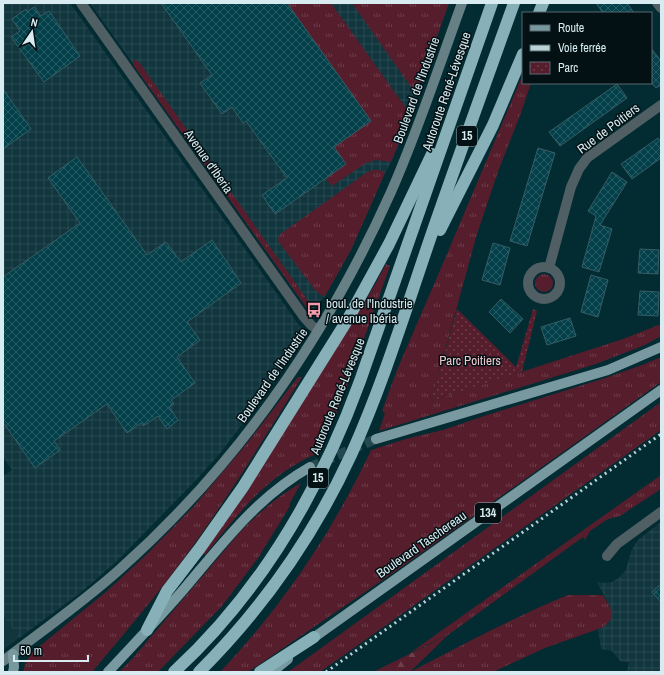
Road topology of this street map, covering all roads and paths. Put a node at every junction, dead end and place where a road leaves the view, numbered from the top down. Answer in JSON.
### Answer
{"nodes":[{"id":1,"x":81,"y":3,"type":"edge"},
{"id":2,"x":462,"y":3,"type":"edge"},
{"id":3,"x":492,"y":3,"type":"edge"},
{"id":4,"x":514,"y":3,"type":"edge"},
{"id":5,"x":657,"y":3,"type":"edge"},
{"id":6,"x":661,"y":8,"type":"edge"},
{"id":7,"x":522,"y":56,"type":"edge"},
{"id":8,"x":456,"y":102,"type":"junction"},
{"id":9,"x":661,"y":105,"type":"edge"},
{"id":10,"x":548,"y":268,"type":"dead end"},
{"id":11,"x":420,"y":270,"type":"junction"},
{"id":12,"x":318,"y":330,"type":"junction"},
{"id":13,"x":661,"y":347,"type":"edge"},
{"id":14,"x":661,"y":390,"type":"edge"},
{"id":15,"x":376,"y":439,"type":"tunnel mouth"},
{"id":16,"x":310,"y":467,"type":"tunnel mouth"},
{"id":17,"x":661,"y":512,"type":"edge"},
{"id":18,"x":607,"y":556,"type":"dead end"},
{"id":19,"x":147,"y":630,"type":"junction"},
{"id":20,"x":314,"y":636,"type":"junction"},
{"id":21,"x":13,"y":654,"type":"junction"},
{"id":22,"x":3,"y":661,"type":"edge"},
{"id":23,"x":13,"y":672,"type":"edge"},
{"id":24,"x":108,"y":672,"type":"edge"},
{"id":25,"x":174,"y":672,"type":"edge"},
{"id":26,"x":199,"y":672,"type":"edge"},
{"id":27,"x":260,"y":672,"type":"edge"},
{"id":28,"x":272,"y":672,"type":"edge"}],
"edges":[{"from":1,"to":12,"type":"street","name":"Avenue d'Iberia"},
{"from":2,"to":12,"type":"street","name":"Boulevard de l'Industrie"},
{"from":3,"to":8,"type":"highway","name":"Autoroute René-Lévesque","number":"15"},
{"from":4,"to":11,"type":"highway","number":"15"},
{"from":5,"to":6,"type":"street"},
{"from":7,"to":11,"type":"highway"},
{"from":8,"to":19,"type":"highway"},
{"from":8,"to":25,"type":"highway","name":"Autoroute René-Lévesque","number":"15"},
{"from":9,"to":10,"type":"street","name":"Rue de Poitiers"},
{"from":11,"to":26,"type":"highway","number":"15"},
{"from":12,"to":21,"type":"street","name":"Boulevard de l'Industrie"},
{"from":13,"to":15,"type":"main road"},
{"from":14,"to":20,"type":"main road","name":"Boulevard Taschereau","number":"134"},
{"from":16,"to":19,"type":"main road"},
{"from":17,"to":18,"type":"street"},
{"from":19,"to":24,"type":"main road"},
{"from":20,"to":27,"type":"highway"},
{"from":20,"to":28,"type":"main road","name":"Boulevard Taschereau"},
{"from":21,"to":22,"type":"street","name":"Boulevard de l'Industrie"},
{"from":21,"to":23,"type":"main road"}]}
